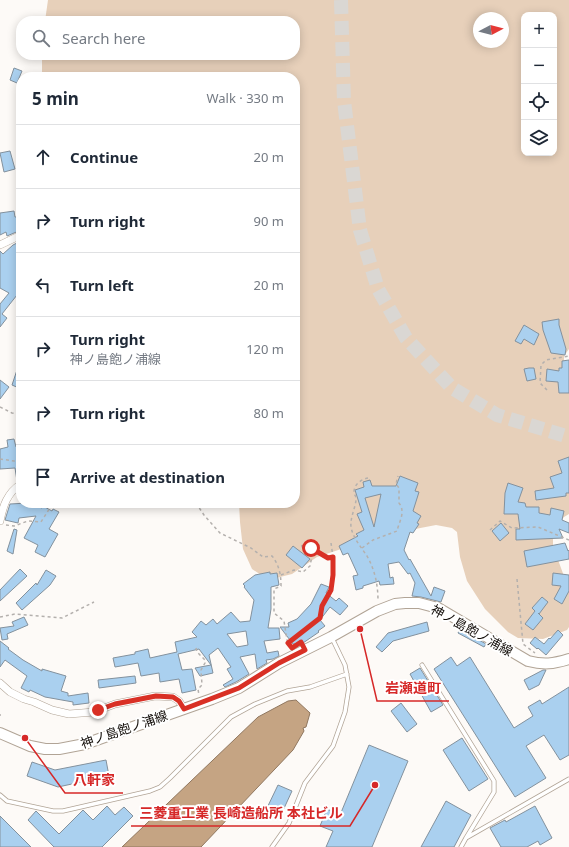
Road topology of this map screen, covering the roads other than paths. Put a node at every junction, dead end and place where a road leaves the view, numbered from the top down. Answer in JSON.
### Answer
{"nodes":[{"id":1,"x":16,"y":237,"type":"edge"},
{"id":2,"x":0,"y":245,"type":"edge"},
{"id":3,"x":16,"y":489,"type":"edge"},
{"id":4,"x":2,"y":523,"type":"edge"},
{"id":5,"x":331,"y":636,"type":"junction"},
{"id":6,"x":569,"y":659,"type":"edge"},
{"id":7,"x":422,"y":665,"type":"dead end"},
{"id":8,"x":347,"y":674,"type":"junction"},
{"id":9,"x":0,"y":683,"type":"edge"},
{"id":10,"x":184,"y":709,"type":"junction"},
{"id":11,"x":0,"y":733,"type":"edge"},
{"id":12,"x":569,"y":779,"type":"edge"},
{"id":13,"x":0,"y":795,"type":"edge"},
{"id":14,"x":466,"y":838,"type":"junction"},
{"id":15,"x":272,"y":847,"type":"edge"},
{"id":16,"x":461,"y":847,"type":"edge"}],
"edges":[{"from":1,"to":2,"type":"street"},
{"from":3,"to":4,"type":"street"},
{"from":5,"to":6,"type":"main road","name":"神ノ島飽ノ浦線"},
{"from":5,"to":8,"type":"lane"},
{"from":5,"to":10,"type":"main road","name":"神ノ島飽ノ浦線"},
{"from":7,"to":14,"type":"lane"},
{"from":8,"to":13,"type":"lane"},
{"from":8,"to":15,"type":"lane"},
{"from":9,"to":10,"type":"street"},
{"from":10,"to":11,"type":"main road","name":"神ノ島飽ノ浦線"},
{"from":12,"to":14,"type":"lane"},
{"from":14,"to":16,"type":"lane"}]}
